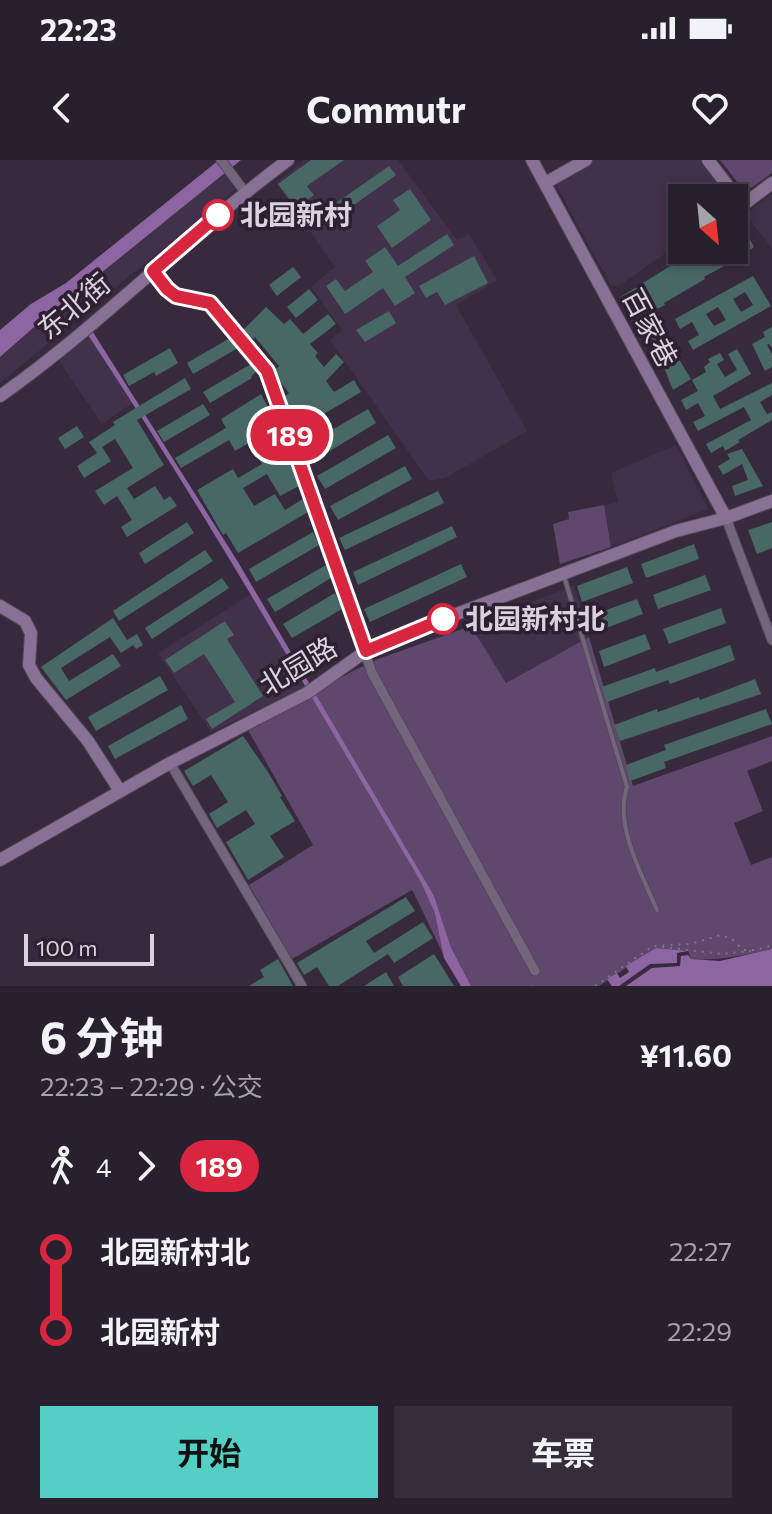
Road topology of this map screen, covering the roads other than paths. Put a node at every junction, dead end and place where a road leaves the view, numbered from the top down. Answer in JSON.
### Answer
{"nodes":[{"id":1,"x":221,"y":160,"type":"edge"},
{"id":2,"x":288,"y":160,"type":"edge"},
{"id":3,"x":532,"y":160,"type":"edge"},
{"id":4,"x":586,"y":160,"type":"edge"},
{"id":5,"x":708,"y":160,"type":"edge"},
{"id":6,"x":545,"y":183,"type":"junction"},
{"id":7,"x":772,"y":183,"type":"edge"},
{"id":8,"x":245,"y":192,"type":"junction"},
{"id":9,"x":153,"y":271,"type":"junction"},
{"id":10,"x":0,"y":396,"type":"edge"},
{"id":11,"x":772,"y":501,"type":"edge"},
{"id":12,"x":726,"y":518,"type":"junction"},
{"id":13,"x":563,"y":574,"type":"junction"},
{"id":14,"x":0,"y":606,"type":"edge"},
{"id":15,"x":772,"y":640,"type":"edge"},
{"id":16,"x":366,"y":651,"type":"junction"},
{"id":17,"x":170,"y":763,"type":"junction"},
{"id":18,"x":120,"y":791,"type":"junction"},
{"id":19,"x":0,"y":860,"type":"edge"},
{"id":20,"x":657,"y":910,"type":"dead end"},
{"id":21,"x":535,"y":971,"type":"dead end"},
{"id":22,"x":302,"y":986,"type":"edge"}],
"edges":[{"from":1,"to":8,"type":"street"},
{"from":2,"to":8,"type":"street","name":"东北街"},
{"from":3,"to":6,"type":"street","name":"百家巷"},
{"from":4,"to":6,"type":"street"},
{"from":5,"to":7,"type":"street"},
{"from":6,"to":12,"type":"street","name":"百家巷"},
{"from":8,"to":9,"type":"street","name":"东北街"},
{"from":9,"to":10,"type":"street","name":"东北街"},
{"from":9,"to":16,"type":"street"},
{"from":11,"to":12,"type":"street","name":"北园路"},
{"from":12,"to":13,"type":"street","name":"北园路"},
{"from":12,"to":15,"type":"street"},
{"from":13,"to":16,"type":"street","name":"北园路"},
{"from":13,"to":20,"type":"lane"},
{"from":14,"to":18,"type":"street"},
{"from":16,"to":17,"type":"street","name":"北园路"},
{"from":16,"to":21,"type":"street"},
{"from":17,"to":18,"type":"street","name":"北园路"},
{"from":17,"to":22,"type":"street"},
{"from":18,"to":19,"type":"street","name":"北园路"}]}
